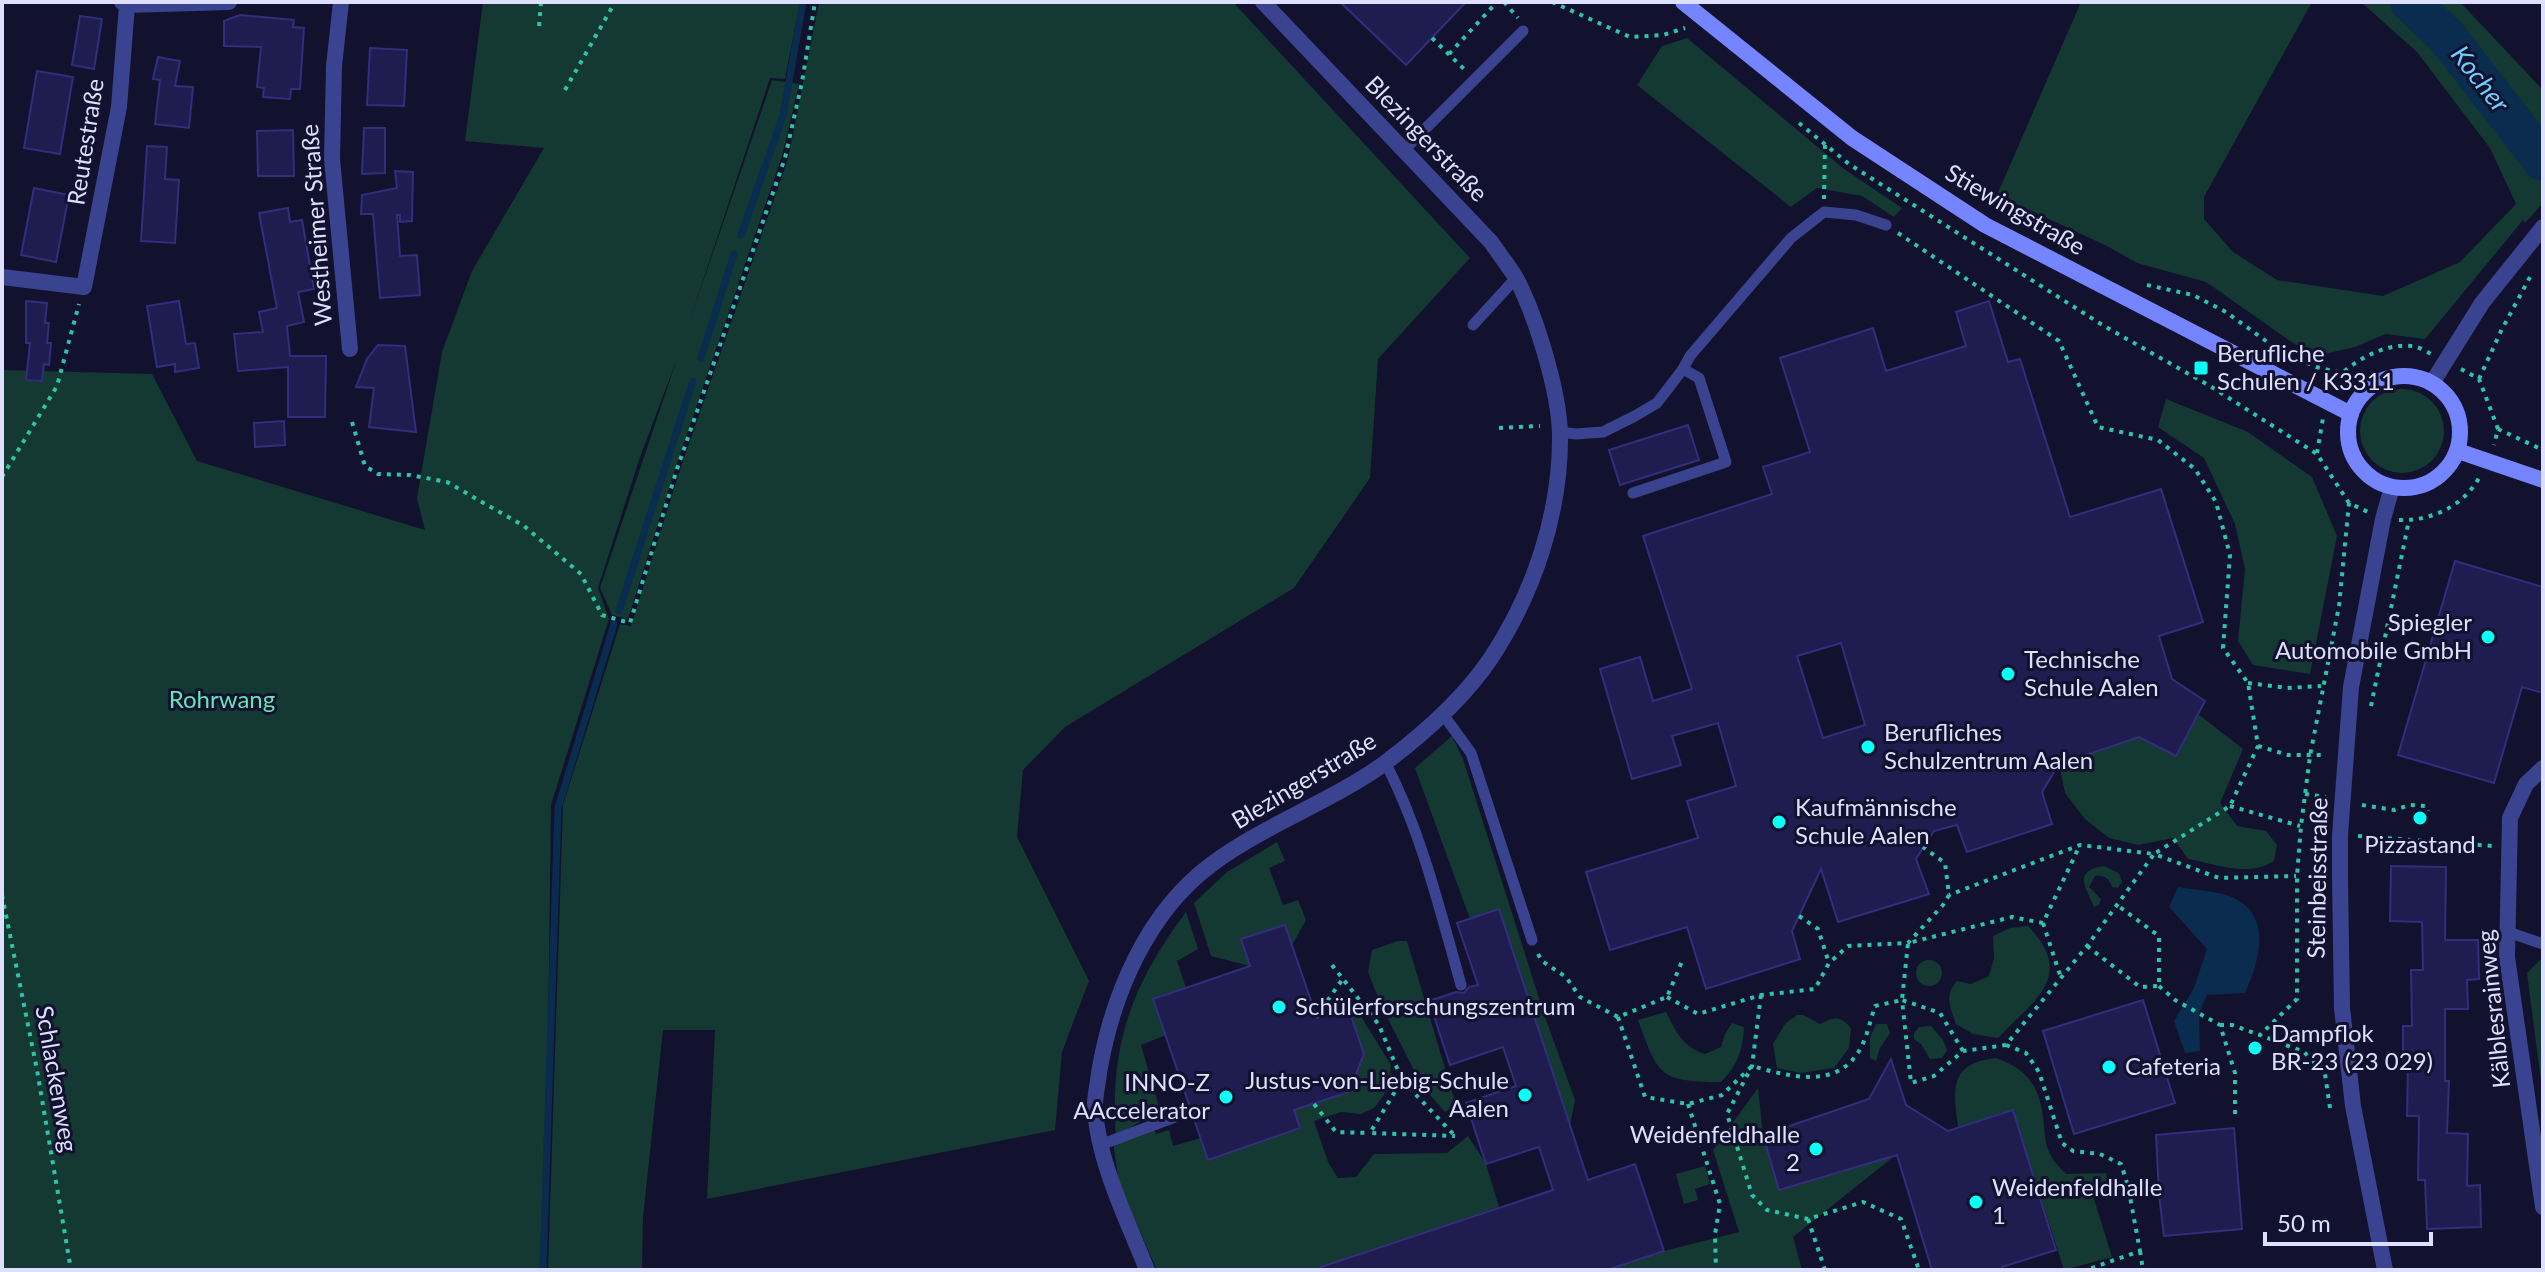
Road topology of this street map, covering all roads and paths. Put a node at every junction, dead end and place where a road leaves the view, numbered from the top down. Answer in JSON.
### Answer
{"nodes":[{"id":1,"x":229,"y":2,"type":"edge"},
{"id":2,"x":341,"y":2,"type":"edge"},
{"id":3,"x":541,"y":2,"type":"edge"},
{"id":4,"x":615,"y":2,"type":"edge"},
{"id":5,"x":815,"y":2,"type":"edge"},
{"id":6,"x":1263,"y":2,"type":"edge"},
{"id":7,"x":1497,"y":2,"type":"edge"},
{"id":8,"x":1552,"y":2,"type":"edge"},
{"id":9,"x":1683,"y":2,"type":"edge"},
{"id":10,"x":124,"y":4,"type":"edge"},
{"id":11,"x":539,"y":26,"type":"dead end"},
{"id":12,"x":1687,"y":27,"type":"dead end"},
{"id":13,"x":1523,"y":31,"type":"dead end"},
{"id":14,"x":1432,"y":38,"type":"dead end"},
{"id":15,"x":1449,"y":54,"type":"junction"},
{"id":16,"x":1474,"y":79,"type":"junction"},
{"id":17,"x":565,"y":90,"type":"dead end"},
{"id":18,"x":1825,"y":145,"type":"dead end"},
{"id":19,"x":1403,"y":151,"type":"junction"},
{"id":20,"x":1824,"y":212,"type":"junction"},
{"id":21,"x":1886,"y":225,"type":"joint"},
{"id":22,"x":2541,"y":230,"type":"edge"},
{"id":23,"x":2535,"y":270,"type":"dead end"},
{"id":24,"x":2,"y":277,"type":"edge"},
{"id":25,"x":1516,"y":278,"type":"junction"},
{"id":26,"x":2142,"y":284,"type":"dead end"},
{"id":27,"x":84,"y":287,"type":"junction"},
{"id":28,"x":1473,"y":325,"type":"dead end"},
{"id":29,"x":2104,"y":326,"type":"dead end"},
{"id":30,"x":350,"y":349,"type":"dead end"},
{"id":31,"x":2446,"y":360,"type":"junction"},
{"id":32,"x":1683,"y":369,"type":"junction"},
{"id":33,"x":2479,"y":379,"type":"junction"},
{"id":34,"x":2432,"y":383,"type":"junction"},
{"id":35,"x":2351,"y":414,"type":"junction"},
{"id":36,"x":352,"y":422,"type":"dead end"},
{"id":37,"x":1499,"y":428,"type":"dead end"},
{"id":38,"x":1559,"y":429,"type":"junction"},
{"id":39,"x":2498,"y":429,"type":"junction"},
{"id":40,"x":2543,"y":450,"type":"edge"},
{"id":41,"x":2458,"y":451,"type":"junction"},
{"id":42,"x":2489,"y":462,"type":"junction"},
{"id":43,"x":2,"y":477,"type":"edge"},
{"id":44,"x":2543,"y":480,"type":"edge"},
{"id":45,"x":2392,"y":487,"type":"junction"},
{"id":46,"x":1633,"y":493,"type":"dead end"},
{"id":47,"x":2349,"y":503,"type":"junction"},
{"id":48,"x":2383,"y":519,"type":"junction"},
{"id":49,"x":2409,"y":520,"type":"junction"},
{"id":50,"x":2248,"y":683,"type":"junction"},
{"id":51,"x":2322,"y":686,"type":"junction"},
{"id":52,"x":1442,"y":713,"type":"junction"},
{"id":53,"x":2369,"y":716,"type":"dead end"},
{"id":54,"x":2258,"y":746,"type":"junction"},
{"id":55,"x":2310,"y":756,"type":"junction"},
{"id":56,"x":1385,"y":762,"type":"junction"},
{"id":57,"x":2543,"y":768,"type":"edge"},
{"id":58,"x":2360,"y":793,"type":"dead end"},
{"id":59,"x":2342,"y":800,"type":"junction"},
{"id":60,"x":2359,"y":805,"type":"junction"},
{"id":61,"x":2230,"y":806,"type":"junction"},
{"id":62,"x":2428,"y":811,"type":"dead end"},
{"id":63,"x":2301,"y":826,"type":"junction"},
{"id":64,"x":2340,"y":835,"type":"junction"},
{"id":65,"x":2080,"y":845,"type":"junction"},
{"id":66,"x":1923,"y":847,"type":"dead end"},
{"id":67,"x":2509,"y":847,"type":"junction"},
{"id":68,"x":2154,"y":854,"type":"junction"},
{"id":69,"x":2297,"y":876,"type":"junction"},
{"id":70,"x":2,"y":895,"type":"edge"},
{"id":71,"x":1949,"y":895,"type":"junction"},
{"id":72,"x":2117,"y":905,"type":"junction"},
{"id":73,"x":1799,"y":916,"type":"dead end"},
{"id":74,"x":2043,"y":923,"type":"junction"},
{"id":75,"x":2508,"y":932,"type":"junction"},
{"id":76,"x":1532,"y":940,"type":"joint"},
{"id":77,"x":1908,"y":943,"type":"junction"},
{"id":78,"x":2543,"y":944,"type":"edge"},
{"id":79,"x":2087,"y":946,"type":"junction"},
{"id":80,"x":1683,"y":959,"type":"dead end"},
{"id":81,"x":1829,"y":963,"type":"junction"},
{"id":82,"x":1332,"y":965,"type":"dead end"},
{"id":83,"x":2061,"y":978,"type":"junction"},
{"id":84,"x":1342,"y":980,"type":"junction"},
{"id":85,"x":1461,"y":985,"type":"dead end"},
{"id":86,"x":2159,"y":986,"type":"junction"},
{"id":87,"x":1761,"y":995,"type":"junction"},
{"id":88,"x":1667,"y":997,"type":"junction"},
{"id":89,"x":1902,"y":1000,"type":"junction"},
{"id":90,"x":1316,"y":1017,"type":"dead end"},
{"id":91,"x":1618,"y":1017,"type":"junction"},
{"id":92,"x":2220,"y":1025,"type":"junction"},
{"id":93,"x":2260,"y":1035,"type":"junction"},
{"id":94,"x":2006,"y":1045,"type":"junction"},
{"id":95,"x":1963,"y":1051,"type":"junction"},
{"id":96,"x":1752,"y":1066,"type":"junction"},
{"id":97,"x":1402,"y":1080,"type":"junction"},
{"id":98,"x":1314,"y":1104,"type":"dead end"},
{"id":99,"x":1688,"y":1104,"type":"junction"},
{"id":100,"x":2330,"y":1108,"type":"dead end"},
{"id":101,"x":2235,"y":1114,"type":"dead end"},
{"id":102,"x":1175,"y":1117,"type":"dead end"},
{"id":103,"x":1370,"y":1133,"type":"junction"},
{"id":104,"x":1100,"y":1145,"type":"junction"},
{"id":105,"x":2543,"y":1207,"type":"edge"},
{"id":106,"x":1808,"y":1219,"type":"junction"},
{"id":107,"x":2140,"y":1251,"type":"junction"},
{"id":108,"x":71,"y":1270,"type":"edge"},
{"id":109,"x":1147,"y":1270,"type":"edge"},
{"id":110,"x":1716,"y":1270,"type":"edge"},
{"id":111,"x":1825,"y":1270,"type":"edge"},
{"id":112,"x":1919,"y":1270,"type":"edge"},
{"id":113,"x":2086,"y":1270,"type":"edge"},
{"id":114,"x":2143,"y":1270,"type":"edge"},
{"id":115,"x":2385,"y":1270,"type":"edge"}],
"edges":[{"from":1,"to":10,"type":"street"},
{"from":2,"to":30,"type":"street","name":"Westheimer Straße"},
{"from":3,"to":11,"type":"path"},
{"from":4,"to":17,"type":"path"},
{"from":5,"to":36,"type":"path"},
{"from":6,"to":19,"type":"street","name":"Blezingerstraße"},
{"from":7,"to":15,"type":"path"},
{"from":8,"to":12,"type":"path"},
{"from":9,"to":35,"type":"main road","name":"Stiewingstraße"},
{"from":10,"to":27,"type":"street","name":"Reutestraße"},
{"from":13,"to":16,"type":"lane"},
{"from":14,"to":15,"type":"path"},
{"from":15,"to":16,"type":"path"},
{"from":16,"to":19,"type":"lane"},
{"from":18,"to":20,"type":"path"},
{"from":19,"to":25,"type":"street","name":"Blezingerstraße"},
{"from":20,"to":21,"type":"lane"},
{"from":20,"to":32,"type":"lane"},
{"from":21,"to":50,"type":"path"},
{"from":22,"to":31,"type":"street"},
{"from":23,"to":33,"type":"path"},
{"from":24,"to":27,"type":"street"},
{"from":25,"to":28,"type":"lane"},
{"from":25,"to":38,"type":"street","name":"Blezingerstraße"},
{"from":26,"to":31,"type":"path"},
{"from":27,"to":43,"type":"path"},
{"from":29,"to":47,"type":"path"},
{"from":31,"to":33,"type":"path"},
{"from":31,"to":34,"type":"street"},
{"from":32,"to":38,"type":"lane"},
{"from":32,"to":46,"type":"lane"},
{"from":33,"to":39,"type":"path"},
{"from":34,"to":35,"type":"main road"},
{"from":34,"to":41,"type":"main road"},
{"from":35,"to":45,"type":"main road"},
{"from":37,"to":38,"type":"path"},
{"from":38,"to":52,"type":"street","name":"Blezingerstraße"},
{"from":39,"to":40,"type":"path"},
{"from":39,"to":42,"type":"path"},
{"from":41,"to":42,"type":"main road"},
{"from":41,"to":45,"type":"main road"},
{"from":42,"to":44,"type":"main road"},
{"from":42,"to":49,"type":"path"},
{"from":45,"to":48,"type":"street","name":"Steinbeisstraße"},
{"from":47,"to":48,"type":"path"},
{"from":47,"to":51,"type":"path"},
{"from":48,"to":49,"type":"path"},
{"from":48,"to":59,"type":"street","name":"Steinbeisstraße"},
{"from":49,"to":53,"type":"path"},
{"from":50,"to":51,"type":"path"},
{"from":50,"to":54,"type":"path"},
{"from":51,"to":55,"type":"path"},
{"from":52,"to":56,"type":"street","name":"Blezingerstraße"},
{"from":52,"to":76,"type":"lane"},
{"from":54,"to":55,"type":"path"},
{"from":54,"to":61,"type":"path"},
{"from":55,"to":63,"type":"path"},
{"from":56,"to":85,"type":"lane"},
{"from":56,"to":104,"type":"street","name":"Blezingerstraße"},
{"from":57,"to":67,"type":"street","name":"Kälblesrainweg"},
{"from":58,"to":60,"type":"path"},
{"from":59,"to":60,"type":"path"},
{"from":59,"to":64,"type":"street","name":"Steinbeisstraße"},
{"from":60,"to":62,"type":"path"},
{"from":61,"to":63,"type":"path"},
{"from":61,"to":68,"type":"path"},
{"from":63,"to":69,"type":"path"},
{"from":64,"to":67,"type":"path"},
{"from":64,"to":115,"type":"street","name":"Steinbeisstraße"},
{"from":65,"to":68,"type":"path"},
{"from":65,"to":71,"type":"path"},
{"from":65,"to":74,"type":"path"},
{"from":66,"to":71,"type":"path"},
{"from":67,"to":75,"type":"street","name":"Kälblesrainweg"},
{"from":68,"to":69,"type":"path"},
{"from":68,"to":72,"type":"path"},
{"from":69,"to":93,"type":"path"},
{"from":70,"to":108,"type":"path","name":"Schlackenweg"},
{"from":71,"to":77,"type":"path"},
{"from":72,"to":79,"type":"path"},
{"from":72,"to":86,"type":"path"},
{"from":73,"to":81,"type":"path"},
{"from":74,"to":77,"type":"path"},
{"from":74,"to":83,"type":"path"},
{"from":75,"to":78,"type":"lane"},
{"from":75,"to":105,"type":"street","name":"Kälblesrainweg"},
{"from":76,"to":91,"type":"path"},
{"from":77,"to":81,"type":"path"},
{"from":77,"to":89,"type":"path"},
{"from":79,"to":83,"type":"path"},
{"from":79,"to":86,"type":"path"},
{"from":80,"to":88,"type":"path"},
{"from":81,"to":87,"type":"path"},
{"from":82,"to":84,"type":"path"},
{"from":83,"to":94,"type":"path"},
{"from":84,"to":90,"type":"path"},
{"from":84,"to":97,"type":"path"},
{"from":86,"to":92,"type":"path"},
{"from":87,"to":88,"type":"path"},
{"from":87,"to":96,"type":"path"},
{"from":88,"to":91,"type":"path"},
{"from":89,"to":95,"type":"path"},
{"from":89,"to":95,"type":"path"},
{"from":89,"to":96,"type":"path"},
{"from":91,"to":99,"type":"path"},
{"from":92,"to":93,"type":"path"},
{"from":92,"to":101,"type":"path"},
{"from":93,"to":100,"type":"path"},
{"from":94,"to":95,"type":"path"},
{"from":94,"to":107,"type":"path"},
{"from":96,"to":99,"type":"path"},
{"from":96,"to":106,"type":"path"},
{"from":97,"to":103,"type":"path"},
{"from":97,"to":103,"type":"path"},
{"from":98,"to":103,"type":"path"},
{"from":99,"to":110,"type":"path"},
{"from":102,"to":104,"type":"lane"},
{"from":104,"to":109,"type":"street","name":"Blezingerstraße"},
{"from":106,"to":111,"type":"path"},
{"from":106,"to":112,"type":"path"},
{"from":107,"to":113,"type":"path"},
{"from":107,"to":114,"type":"path"}]}
